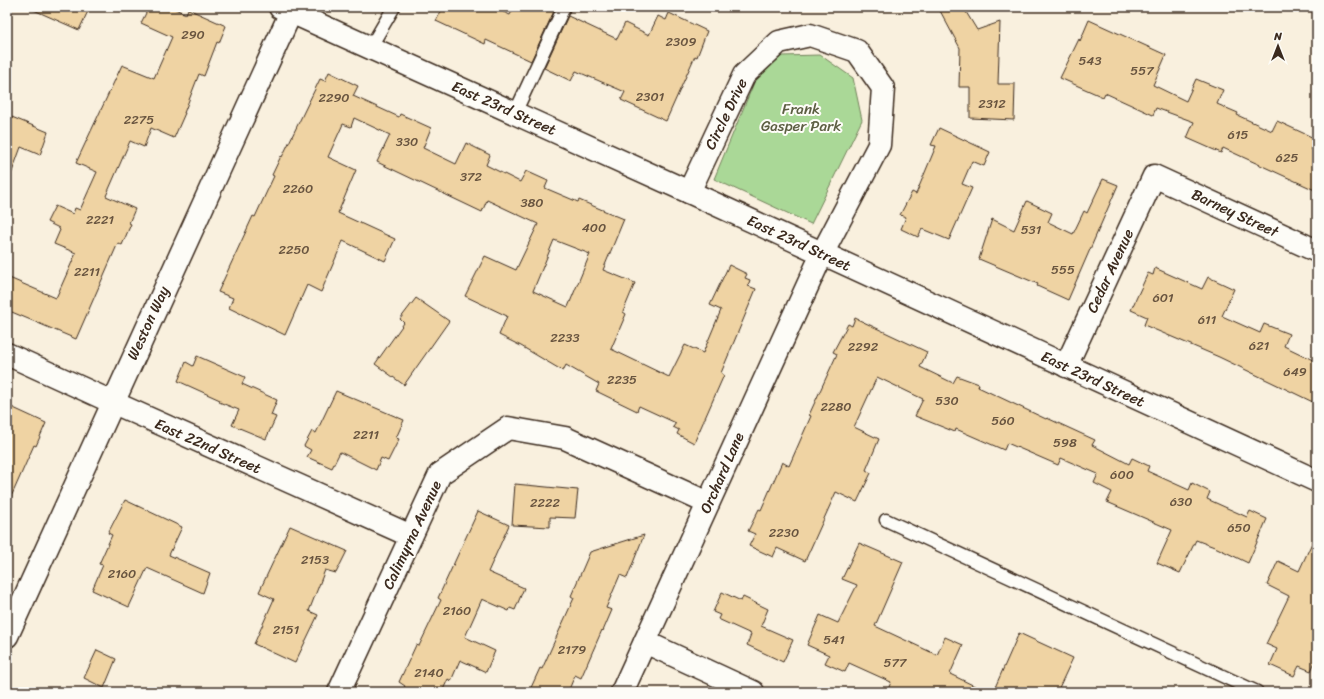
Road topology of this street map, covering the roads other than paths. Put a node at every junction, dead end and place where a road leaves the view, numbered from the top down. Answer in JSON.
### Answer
{"nodes":[{"id":1,"x":394,"y":7,"type":"edge"},
{"id":2,"x":564,"y":7,"type":"edge"},
{"id":3,"x":286,"y":9,"type":"edge"},
{"id":4,"x":370,"y":48,"type":"junction"},
{"id":5,"x":515,"y":113,"type":"junction"},
{"id":6,"x":1154,"y":176,"type":"joint"},
{"id":7,"x":689,"y":192,"type":"junction"},
{"id":8,"x":1317,"y":251,"type":"edge"},
{"id":9,"x":822,"y":254,"type":"junction"},
{"id":10,"x":7,"y":354,"type":"edge"},
{"id":11,"x":1066,"y":366,"type":"junction"},
{"id":12,"x":112,"y":402,"type":"junction"},
{"id":13,"x":1317,"y":481,"type":"edge"},
{"id":14,"x":708,"y":503,"type":"junction"},
{"id":15,"x":886,"y":520,"type":"dead end"},
{"id":16,"x":410,"y":536,"type":"junction"},
{"id":17,"x":7,"y":636,"type":"edge"},
{"id":18,"x":645,"y":642,"type":"junction"},
{"id":19,"x":339,"y":692,"type":"edge"},
{"id":20,"x":622,"y":692,"type":"edge"},
{"id":21,"x":753,"y":692,"type":"edge"},
{"id":22,"x":1257,"y":692,"type":"edge"}],
"edges":[{"from":1,"to":4,"type":"lane"},
{"from":2,"to":5,"type":"lane"},
{"from":3,"to":4,"type":"street","name":"East 23rd Street"},
{"from":3,"to":12,"type":"street","name":"Weston Way"},
{"from":4,"to":5,"type":"street","name":"East 23rd Street"},
{"from":5,"to":7,"type":"street","name":"East 23rd Street"},
{"from":6,"to":8,"type":"street","name":"Barney Street"},
{"from":6,"to":11,"type":"street","name":"Cedar Avenue"},
{"from":7,"to":9,"type":"street","name":"East 23rd Street"},
{"from":7,"to":9,"type":"street","name":"Circle Drive"},
{"from":9,"to":11,"type":"street","name":"East 23rd Street"},
{"from":9,"to":14,"type":"street","name":"Orchard Lane"},
{"from":10,"to":12,"type":"street","name":"East 22nd Street"},
{"from":11,"to":13,"type":"street","name":"East 23rd Street"},
{"from":12,"to":16,"type":"street","name":"East 22nd Street"},
{"from":12,"to":17,"type":"street","name":"Weston Way"},
{"from":14,"to":16,"type":"street","name":"Calimyrna Avenue"},
{"from":14,"to":18,"type":"street","name":"Orchard Lane"},
{"from":15,"to":22,"type":"lane"},
{"from":16,"to":19,"type":"street","name":"Calimyrna Avenue"},
{"from":18,"to":20,"type":"street","name":"Orchard Lane"},
{"from":18,"to":21,"type":"street"}]}
